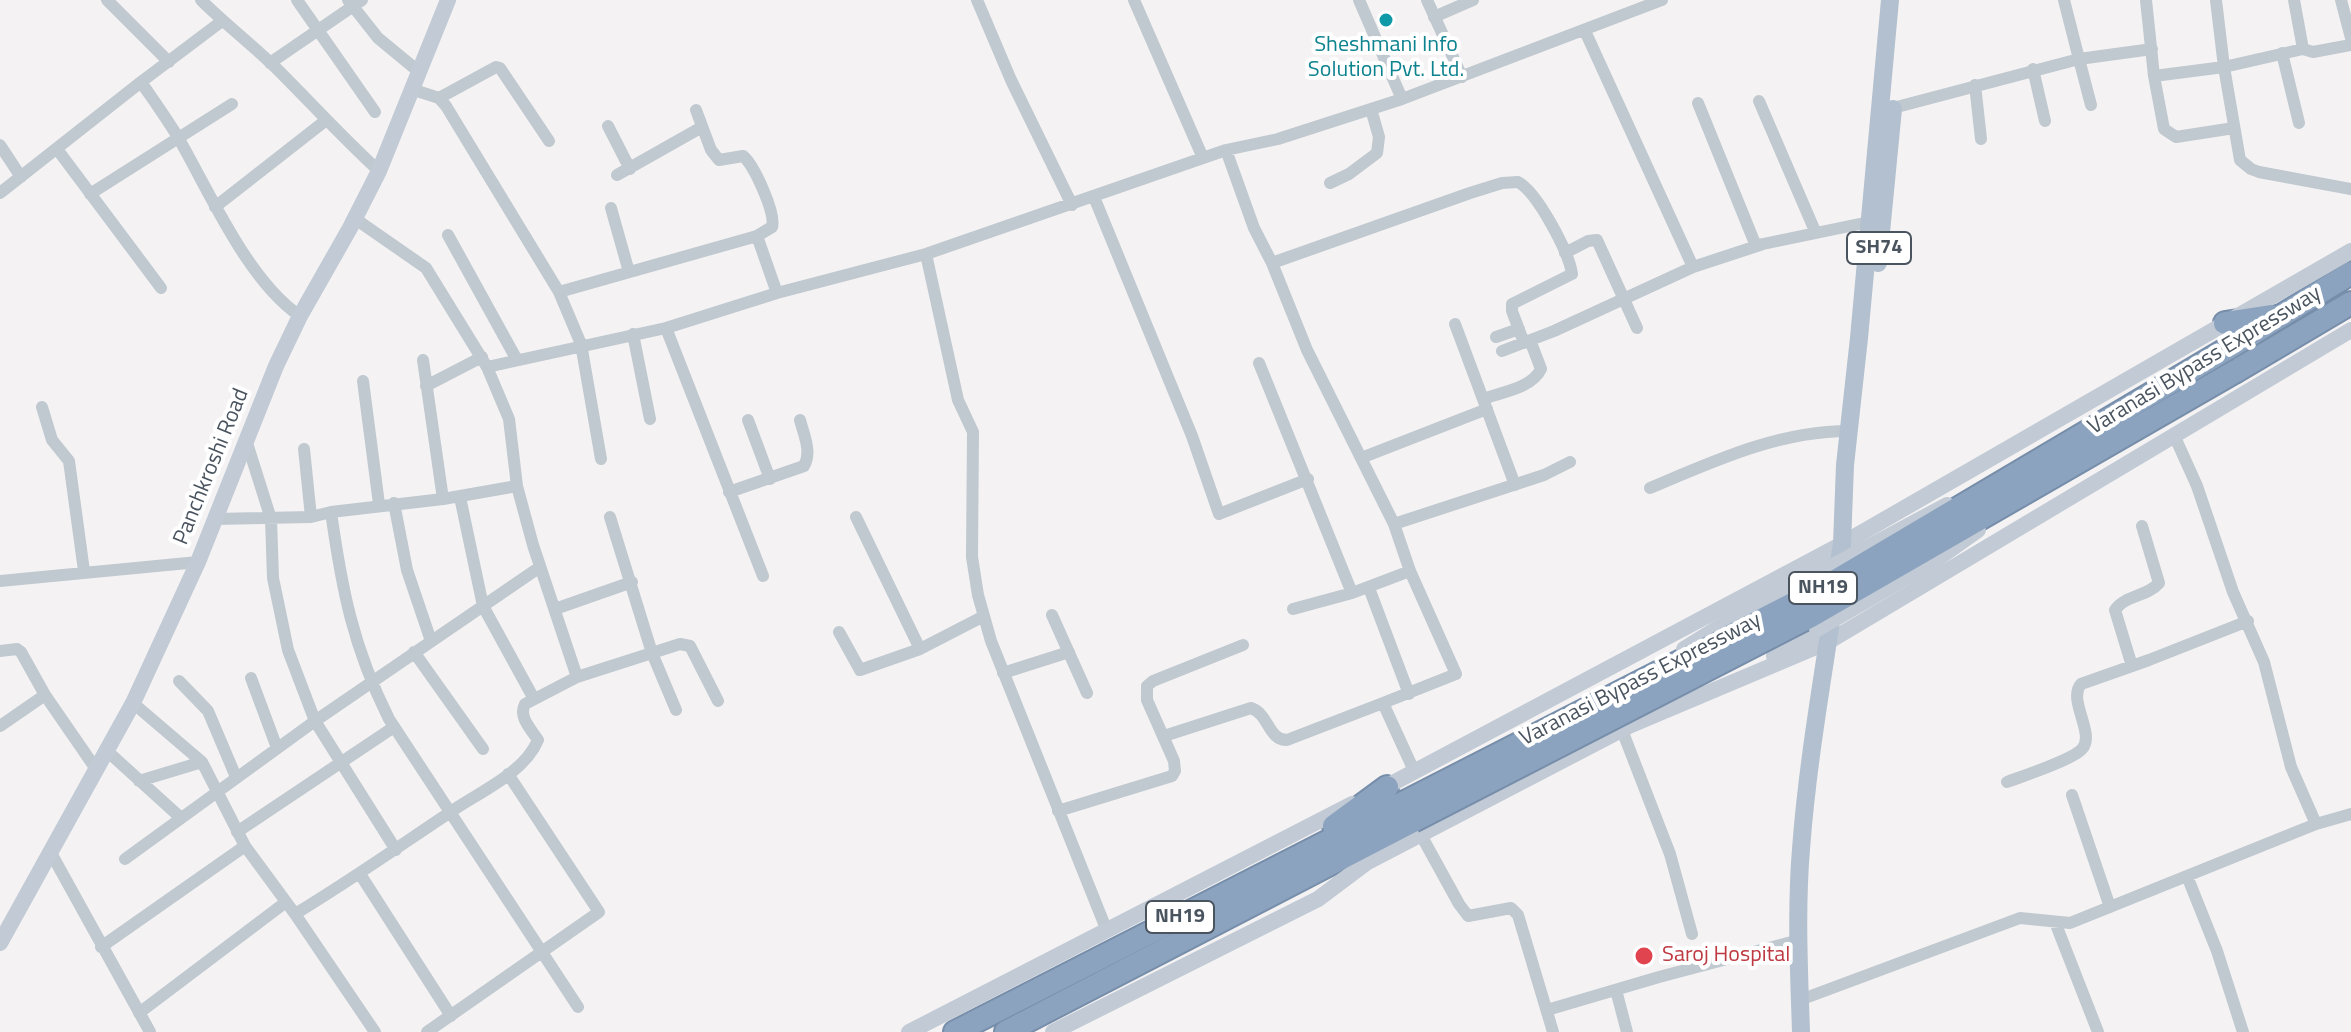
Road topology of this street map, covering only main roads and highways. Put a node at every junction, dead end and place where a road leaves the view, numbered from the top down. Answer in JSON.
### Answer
{"nodes":[{"id":1,"x":1890,"y":0,"type":"edge"},
{"id":2,"x":1902,"y":0,"type":"edge"},
{"id":3,"x":2351,"y":273,"type":"edge"},
{"id":4,"x":2351,"y":303,"type":"edge"},
{"id":5,"x":2284,"y":314,"type":"junction"},
{"id":6,"x":2225,"y":323,"type":"road end"},
{"id":7,"x":1844,"y":494,"type":"junction"},
{"id":8,"x":1387,"y":787,"type":"road end"},
{"id":9,"x":1413,"y":819,"type":"junction"},
{"id":10,"x":1366,"y":863,"type":"road end"},
{"id":11,"x":1256,"y":877,"type":"junction"},
{"id":12,"x":1277,"y":892,"type":"junction"},
{"id":13,"x":955,"y":1032,"type":"edge"},
{"id":14,"x":1006,"y":1032,"type":"edge"},
{"id":15,"x":1801,"y":1032,"type":"edge"}],
"edges":[{"from":1,"to":7,"type":"main road","number":"SH74"},
{"from":2,"to":7,"type":"main road","number":"SH74"},
{"from":3,"to":5,"type":"highway","name":"Varanasi Bypass Expressway","number":"NH19"},
{"from":4,"to":9,"type":"highway","name":"Varanasi Bypass Expressway","number":"NH19","bridge":true},
{"from":5,"to":6,"type":"highway"},
{"from":5,"to":9,"type":"highway","name":"Varanasi Bypass Expressway","number":"NH19","bridge":true},
{"from":7,"to":15,"type":"main road","number":"SH74"},
{"from":8,"to":11,"type":"highway"},
{"from":9,"to":11,"type":"highway","name":"Varanasi Bypass Expressway","number":"NH19"},
{"from":9,"to":12,"type":"highway","name":"Varanasi Bypass Expressway","number":"NH19"},
{"from":10,"to":12,"type":"highway"},
{"from":11,"to":13,"type":"highway","name":"Varanasi Bypass Expressway","number":"NH19"},
{"from":12,"to":14,"type":"highway","name":"Varanasi Bypass Expressway","number":"NH19"}]}
